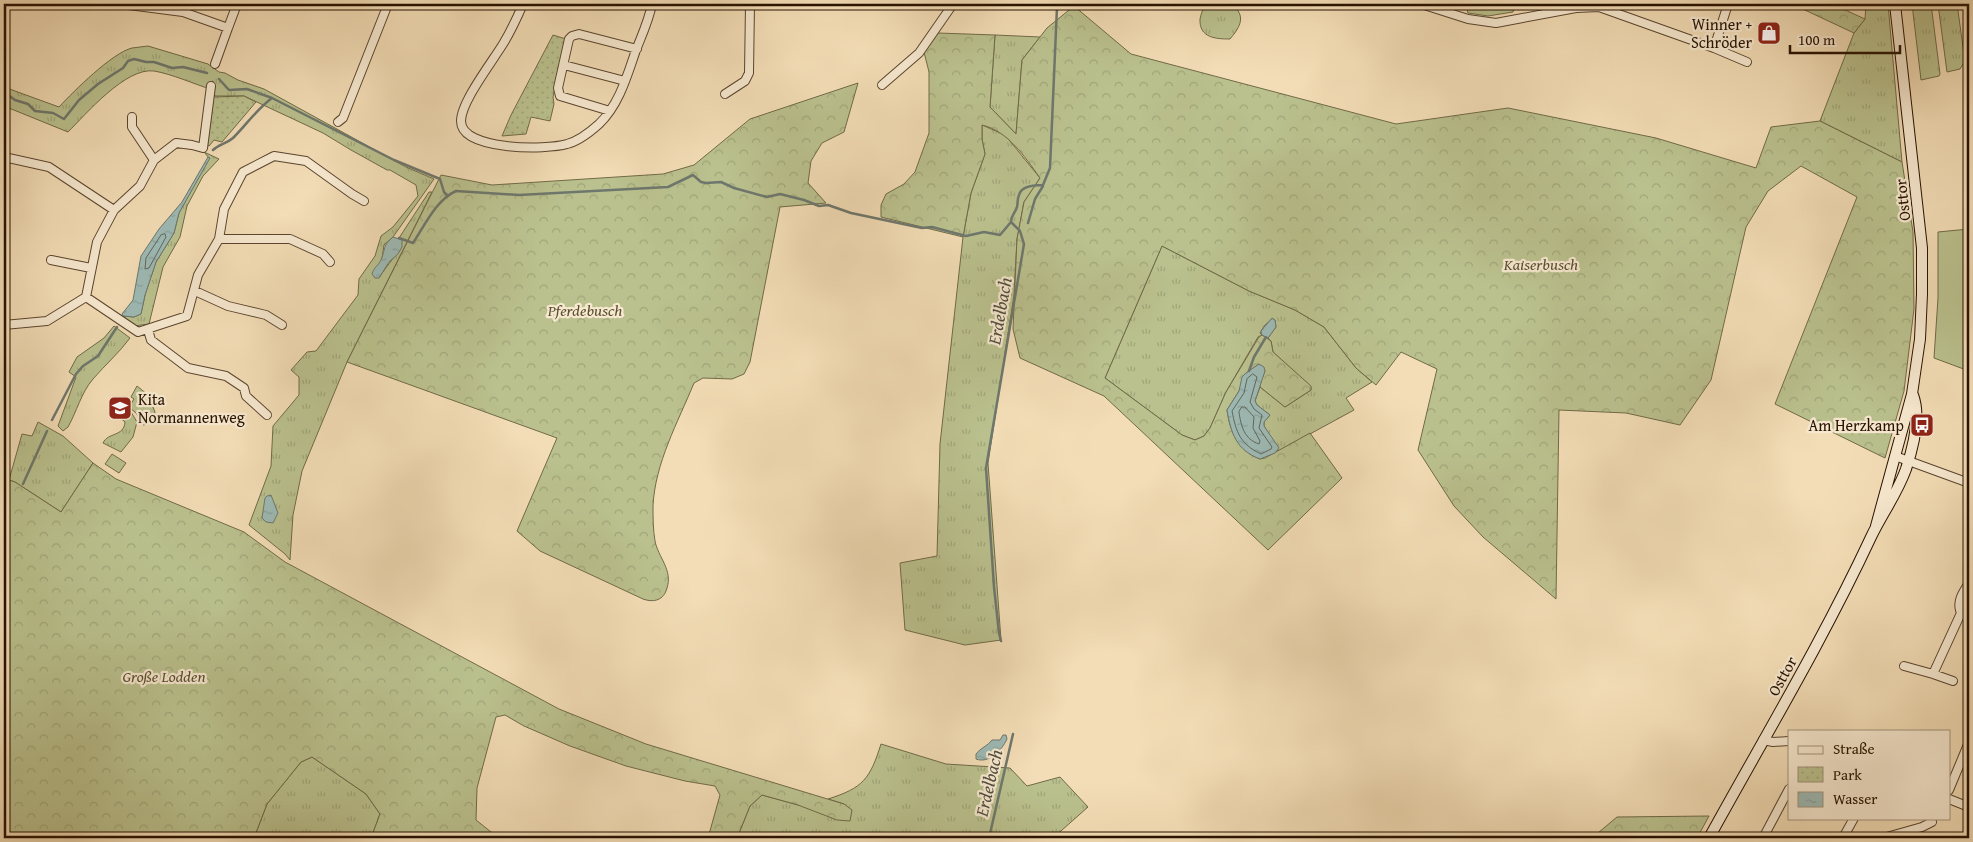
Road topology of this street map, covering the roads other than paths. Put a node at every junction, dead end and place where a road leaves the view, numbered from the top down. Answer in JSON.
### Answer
{"nodes":[{"id":1,"x":121,"y":4,"type":"edge"},
{"id":2,"x":237,"y":4,"type":"edge"},
{"id":3,"x":388,"y":4,"type":"edge"},
{"id":4,"x":523,"y":4,"type":"edge"},
{"id":5,"x":652,"y":4,"type":"edge"},
{"id":6,"x":749,"y":4,"type":"edge"},
{"id":7,"x":953,"y":4,"type":"edge"},
{"id":8,"x":1380,"y":4,"type":"edge"},
{"id":9,"x":1420,"y":4,"type":"edge"},
{"id":10,"x":1728,"y":4,"type":"edge"},
{"id":11,"x":1895,"y":4,"type":"edge"},
{"id":12,"x":1360,"y":5,"type":"dead end"},
{"id":13,"x":862,"y":6,"type":"dead end"},
{"id":14,"x":228,"y":28,"type":"junction"},
{"id":15,"x":1714,"y":48,"type":"junction"},
{"id":16,"x":637,"y":49,"type":"junction"},
{"id":17,"x":1747,"y":62,"type":"dead end"},
{"id":18,"x":214,"y":64,"type":"dead end"},
{"id":19,"x":564,"y":66,"type":"junction"},
{"id":20,"x":625,"y":81,"type":"junction"},
{"id":21,"x":882,"y":85,"type":"dead end"},
{"id":22,"x":211,"y":86,"type":"dead end"},
{"id":23,"x":725,"y":94,"type":"dead end"},
{"id":24,"x":610,"y":111,"type":"junction"},
{"id":25,"x":132,"y":117,"type":"dead end"},
{"id":26,"x":338,"y":122,"type":"dead end"},
{"id":27,"x":4,"y":157,"type":"edge"},
{"id":28,"x":154,"y":160,"type":"junction"},
{"id":29,"x":364,"y":201,"type":"dead end"},
{"id":30,"x":114,"y":210,"type":"junction"},
{"id":31,"x":219,"y":239,"type":"junction"},
{"id":32,"x":51,"y":260,"type":"dead end"},
{"id":33,"x":330,"y":262,"type":"dead end"},
{"id":34,"x":92,"y":268,"type":"junction"},
{"id":35,"x":195,"y":291,"type":"junction"},
{"id":36,"x":86,"y":297,"type":"junction"},
{"id":37,"x":4,"y":325,"type":"edge"},
{"id":38,"x":282,"y":325,"type":"dead end"},
{"id":39,"x":148,"y":330,"type":"junction"},
{"id":40,"x":1912,"y":394,"type":"junction"},
{"id":41,"x":267,"y":415,"type":"dead end"},
{"id":42,"x":1895,"y":456,"type":"junction"},
{"id":43,"x":1908,"y":460,"type":"junction"},
{"id":44,"x":1969,"y":483,"type":"edge"},
{"id":45,"x":1876,"y":526,"type":"junction"},
{"id":46,"x":1969,"y":583,"type":"edge"},
{"id":47,"x":1960,"y":610,"type":"junction"},
{"id":48,"x":1969,"y":613,"type":"edge"},
{"id":49,"x":1904,"y":666,"type":"dead end"},
{"id":50,"x":1933,"y":674,"type":"junction"},
{"id":51,"x":1953,"y":681,"type":"dead end"},
{"id":52,"x":1763,"y":740,"type":"junction"},
{"id":53,"x":1788,"y":741,"type":"edge"},
{"id":54,"x":1969,"y":742,"type":"edge"},
{"id":55,"x":1950,"y":788,"type":"edge"},
{"id":56,"x":1788,"y":791,"type":"edge"},
{"id":57,"x":1950,"y":799,"type":"edge"},
{"id":58,"x":1969,"y":807,"type":"edge"},
{"id":59,"x":1853,"y":820,"type":"edge"},
{"id":60,"x":1932,"y":822,"type":"dead end"},
{"id":61,"x":1709,"y":838,"type":"edge"},
{"id":62,"x":1763,"y":838,"type":"edge"},
{"id":63,"x":1846,"y":838,"type":"edge"},
{"id":64,"x":1883,"y":838,"type":"edge"}],
"edges":[{"from":1,"to":14,"type":"street"},
{"from":2,"to":14,"type":"street"},
{"from":3,"to":26,"type":"street"},
{"from":4,"to":24,"type":"street"},
{"from":5,"to":16,"type":"street"},
{"from":6,"to":13,"type":"street"},
{"from":6,"to":23,"type":"street"},
{"from":7,"to":21,"type":"street"},
{"from":8,"to":12,"type":"street"},
{"from":9,"to":15,"type":"street"},
{"from":10,"to":15,"type":"street"},
{"from":11,"to":40,"type":"main road","name":"Osttor"},
{"from":14,"to":18,"type":"street"},
{"from":15,"to":17,"type":"street"},
{"from":16,"to":19,"type":"street"},
{"from":16,"to":20,"type":"street"},
{"from":19,"to":20,"type":"street"},
{"from":19,"to":24,"type":"street"},
{"from":20,"to":24,"type":"street"},
{"from":22,"to":28,"type":"street"},
{"from":25,"to":28,"type":"street"},
{"from":27,"to":30,"type":"street"},
{"from":28,"to":30,"type":"street"},
{"from":29,"to":31,"type":"street"},
{"from":30,"to":34,"type":"street"},
{"from":31,"to":33,"type":"street"},
{"from":31,"to":35,"type":"street"},
{"from":32,"to":34,"type":"street"},
{"from":34,"to":36,"type":"street"},
{"from":35,"to":38,"type":"street"},
{"from":35,"to":39,"type":"street"},
{"from":36,"to":37,"type":"street"},
{"from":36,"to":39,"type":"street"},
{"from":39,"to":41,"type":"street"},
{"from":40,"to":42,"type":"main road","name":"Osttor"},
{"from":40,"to":43,"type":"main road","name":"Osttor"},
{"from":42,"to":43,"type":"street"},
{"from":42,"to":45,"type":"main road","name":"Osttor"},
{"from":43,"to":44,"type":"street"},
{"from":43,"to":45,"type":"main road","name":"Osttor"},
{"from":45,"to":52,"type":"main road","name":"Osttor"},
{"from":46,"to":47,"type":"street"},
{"from":47,"to":48,"type":"street"},
{"from":47,"to":50,"type":"street"},
{"from":49,"to":50,"type":"street"},
{"from":50,"to":51,"type":"street"},
{"from":52,"to":53,"type":"street"},
{"from":52,"to":61,"type":"main road","name":"Osttor"},
{"from":54,"to":55,"type":"street"},
{"from":56,"to":62,"type":"street"},
{"from":57,"to":58,"type":"street"},
{"from":59,"to":63,"type":"street"},
{"from":60,"to":64,"type":"street"}]}
